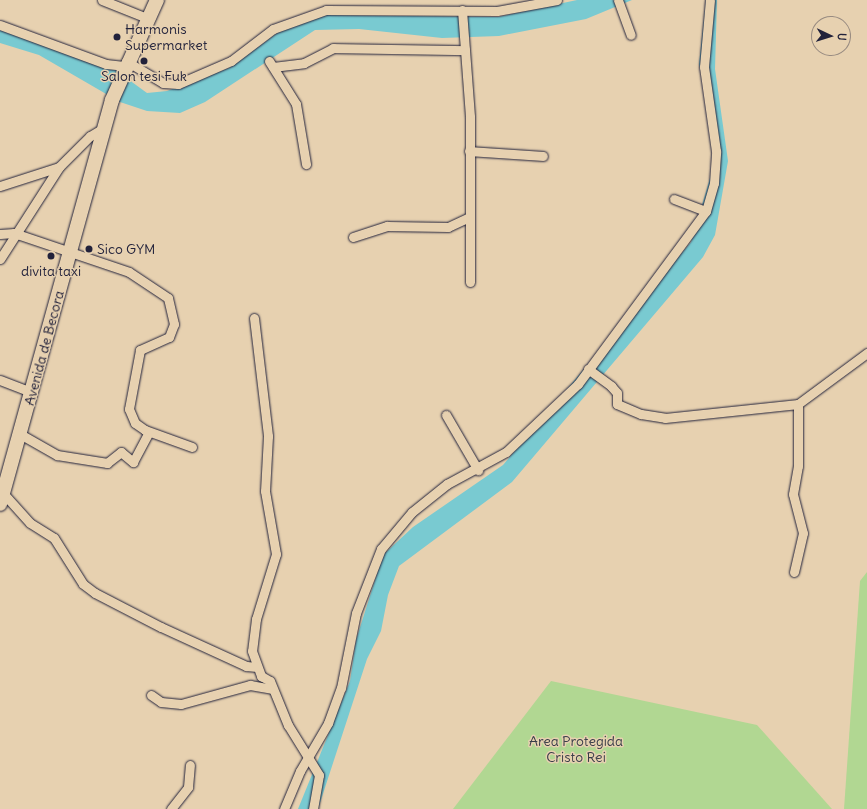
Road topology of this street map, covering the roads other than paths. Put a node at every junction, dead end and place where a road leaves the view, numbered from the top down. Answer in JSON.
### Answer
{"nodes":[{"id":1,"x":102,"y":0,"type":"edge"},
{"id":2,"x":157,"y":0,"type":"edge"},
{"id":3,"x":468,"y":0,"type":"edge"},
{"id":4,"x":557,"y":0,"type":"edge"},
{"id":5,"x":618,"y":0,"type":"edge"},
{"id":6,"x":710,"y":0,"type":"edge"},
{"id":7,"x":344,"y":4,"type":"edge"},
{"id":8,"x":386,"y":4,"type":"edge"},
{"id":9,"x":464,"y":11,"type":"junction"},
{"id":10,"x":147,"y":18,"type":"junction"},
{"id":11,"x":0,"y":25,"type":"edge"},
{"id":12,"x":631,"y":35,"type":"dead end"},
{"id":13,"x":465,"y":46,"type":"junction"},
{"id":14,"x":124,"y":66,"type":"junction"},
{"id":15,"x":105,"y":127,"type":"junction"},
{"id":16,"x":470,"y":151,"type":"junction"},
{"id":17,"x":543,"y":156,"type":"dead end"},
{"id":18,"x":306,"y":164,"type":"dead end"},
{"id":19,"x":59,"y":167,"type":"junction"},
{"id":20,"x":0,"y":186,"type":"edge"},
{"id":21,"x":674,"y":199,"type":"dead end"},
{"id":22,"x":706,"y":211,"type":"junction"},
{"id":23,"x":469,"y":217,"type":"junction"},
{"id":24,"x":14,"y":233,"type":"junction"},
{"id":25,"x":0,"y":234,"type":"edge"},
{"id":26,"x":353,"y":237,"type":"dead end"},
{"id":27,"x":70,"y":254,"type":"junction"},
{"id":28,"x":0,"y":259,"type":"edge"},
{"id":29,"x":470,"y":282,"type":"dead end"},
{"id":30,"x":254,"y":318,"type":"dead end"},
{"id":31,"x":867,"y":353,"type":"edge"},
{"id":32,"x":588,"y":369,"type":"junction"},
{"id":33,"x":0,"y":380,"type":"edge"},
{"id":34,"x":32,"y":392,"type":"junction"},
{"id":35,"x":798,"y":404,"type":"junction"},
{"id":36,"x":446,"y":415,"type":"dead end"},
{"id":37,"x":149,"y":432,"type":"junction"},
{"id":38,"x":20,"y":434,"type":"junction"},
{"id":39,"x":192,"y":447,"type":"dead end"},
{"id":40,"x":478,"y":470,"type":"junction"},
{"id":41,"x":2,"y":498,"type":"edge"},
{"id":42,"x":794,"y":572,"type":"dead end"},
{"id":43,"x":257,"y":667,"type":"junction"},
{"id":44,"x":272,"y":689,"type":"junction"},
{"id":45,"x":151,"y":695,"type":"dead end"},
{"id":46,"x":309,"y":760,"type":"junction"},
{"id":47,"x":190,"y":765,"type":"dead end"},
{"id":48,"x":171,"y":809,"type":"edge"},
{"id":49,"x":284,"y":809,"type":"edge"},
{"id":50,"x":313,"y":809,"type":"edge"}],
"edges":[{"from":1,"to":10,"type":"street"},
{"from":2,"to":10,"type":"main road"},
{"from":3,"to":9,"type":"street"},
{"from":4,"to":9,"type":"street"},
{"from":5,"to":12,"type":"street"},
{"from":6,"to":22,"type":"street"},
{"from":7,"to":8,"type":"street"},
{"from":7,"to":14,"type":"street"},
{"from":8,"to":9,"type":"street"},
{"from":9,"to":13,"type":"street"},
{"from":10,"to":14,"type":"main road"},
{"from":11,"to":14,"type":"street"},
{"from":13,"to":16,"type":"street"},
{"from":13,"to":18,"type":"street"},
{"from":14,"to":15,"type":"main road","name":"Avenida de Becora"},
{"from":15,"to":19,"type":"street"},
{"from":15,"to":27,"type":"main road","name":"Avenida de Becora"},
{"from":16,"to":17,"type":"street"},
{"from":16,"to":23,"type":"street"},
{"from":19,"to":20,"type":"street"},
{"from":19,"to":24,"type":"street"},
{"from":21,"to":22,"type":"street"},
{"from":22,"to":32,"type":"street"},
{"from":23,"to":26,"type":"street"},
{"from":23,"to":29,"type":"street"},
{"from":24,"to":25,"type":"street"},
{"from":24,"to":27,"type":"street"},
{"from":24,"to":28,"type":"street"},
{"from":27,"to":34,"type":"main road","name":"Avenida de Becora"},
{"from":27,"to":37,"type":"street"},
{"from":30,"to":43,"type":"street"},
{"from":31,"to":35,"type":"street"},
{"from":32,"to":35,"type":"street"},
{"from":32,"to":40,"type":"street"},
{"from":33,"to":34,"type":"street"},
{"from":34,"to":38,"type":"main road","name":"Avenida de Becora"},
{"from":35,"to":42,"type":"street"},
{"from":36,"to":40,"type":"street"},
{"from":37,"to":38,"type":"street"},
{"from":37,"to":39,"type":"street"},
{"from":38,"to":41,"type":"main road","name":"Avenida de Becora"},
{"from":40,"to":46,"type":"street"},
{"from":41,"to":43,"type":"street"},
{"from":43,"to":44,"type":"street"},
{"from":44,"to":45,"type":"street"},
{"from":44,"to":46,"type":"street"},
{"from":46,"to":49,"type":"street"},
{"from":46,"to":50,"type":"street"},
{"from":47,"to":48,"type":"street"}]}
